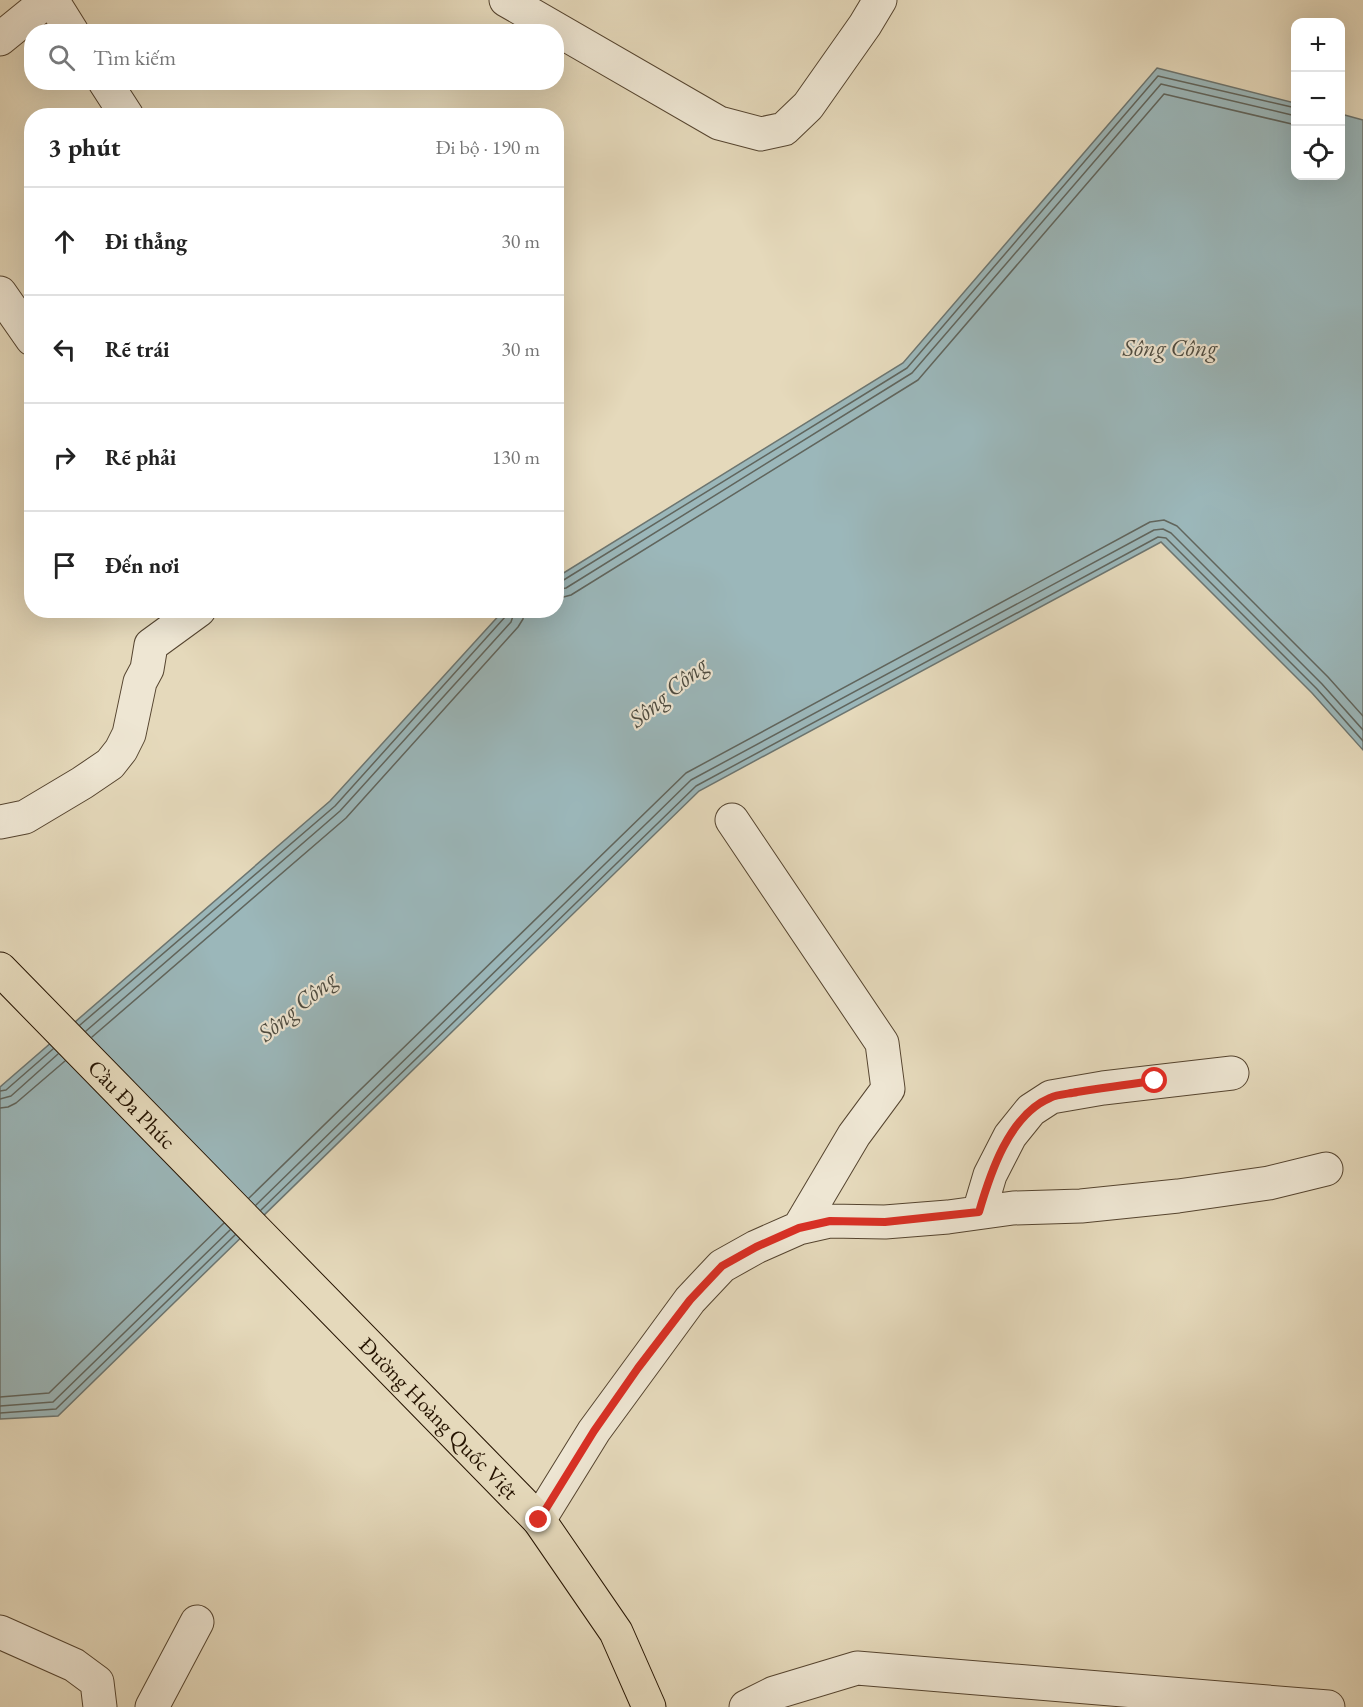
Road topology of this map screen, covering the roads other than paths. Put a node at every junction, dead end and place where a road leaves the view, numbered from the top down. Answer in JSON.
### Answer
{"nodes":[{"id":1,"x":50,"y":0,"type":"edge"},
{"id":2,"x":506,"y":0,"type":"edge"},
{"id":3,"x":880,"y":0,"type":"edge"},
{"id":4,"x":66,"y":24,"type":"edge"},
{"id":5,"x":548,"y":24,"type":"edge"},
{"id":6,"x":564,"y":33,"type":"edge"},
{"id":7,"x":0,"y":39,"type":"edge"},
{"id":8,"x":110,"y":90,"type":"edge"},
{"id":9,"x":122,"y":108,"type":"edge"},
{"id":10,"x":0,"y":293,"type":"edge"},
{"id":11,"x":24,"y":328,"type":"edge"},
{"id":12,"x":188,"y":618,"type":"edge"},
{"id":13,"x":732,"y":820,"type":"dead end"},
{"id":14,"x":0,"y":822,"type":"edge"},
{"id":15,"x":0,"y":969,"type":"edge"},
{"id":16,"x":1232,"y":1073,"type":"dead end"},
{"id":17,"x":1326,"y":1169,"type":"dead end"},
{"id":18,"x":979,"y":1212,"type":"junction"},
{"id":19,"x":799,"y":1228,"type":"junction"},
{"id":20,"x":263,"y":1239,"type":"joint"},
{"id":21,"x":539,"y":1520,"type":"junction"},
{"id":22,"x":197,"y":1622,"type":"dead end"},
{"id":23,"x":0,"y":1632,"type":"edge"},
{"id":24,"x":100,"y":1707,"type":"edge"},
{"id":25,"x":152,"y":1707,"type":"edge"},
{"id":26,"x":649,"y":1707,"type":"edge"},
{"id":27,"x":746,"y":1707,"type":"edge"},
{"id":28,"x":1328,"y":1707,"type":"edge"}],
"edges":[{"from":1,"to":4,"type":"street"},
{"from":1,"to":7,"type":"street"},
{"from":2,"to":5,"type":"street"},
{"from":3,"to":6,"type":"street"},
{"from":8,"to":9,"type":"street"},
{"from":10,"to":11,"type":"street"},
{"from":12,"to":14,"type":"street"},
{"from":13,"to":19,"type":"street"},
{"from":15,"to":20,"type":"highway","name":"Cầu Đa Phúc"},
{"from":16,"to":18,"type":"street"},
{"from":17,"to":18,"type":"street"},
{"from":18,"to":19,"type":"street"},
{"from":19,"to":21,"type":"street"},
{"from":20,"to":21,"type":"highway","name":"Đường Hoàng Quốc Việt"},
{"from":21,"to":26,"type":"highway","name":"Đường Hoàng Quốc Việt"},
{"from":22,"to":25,"type":"street"},
{"from":23,"to":24,"type":"street"},
{"from":27,"to":28,"type":"street"}]}
